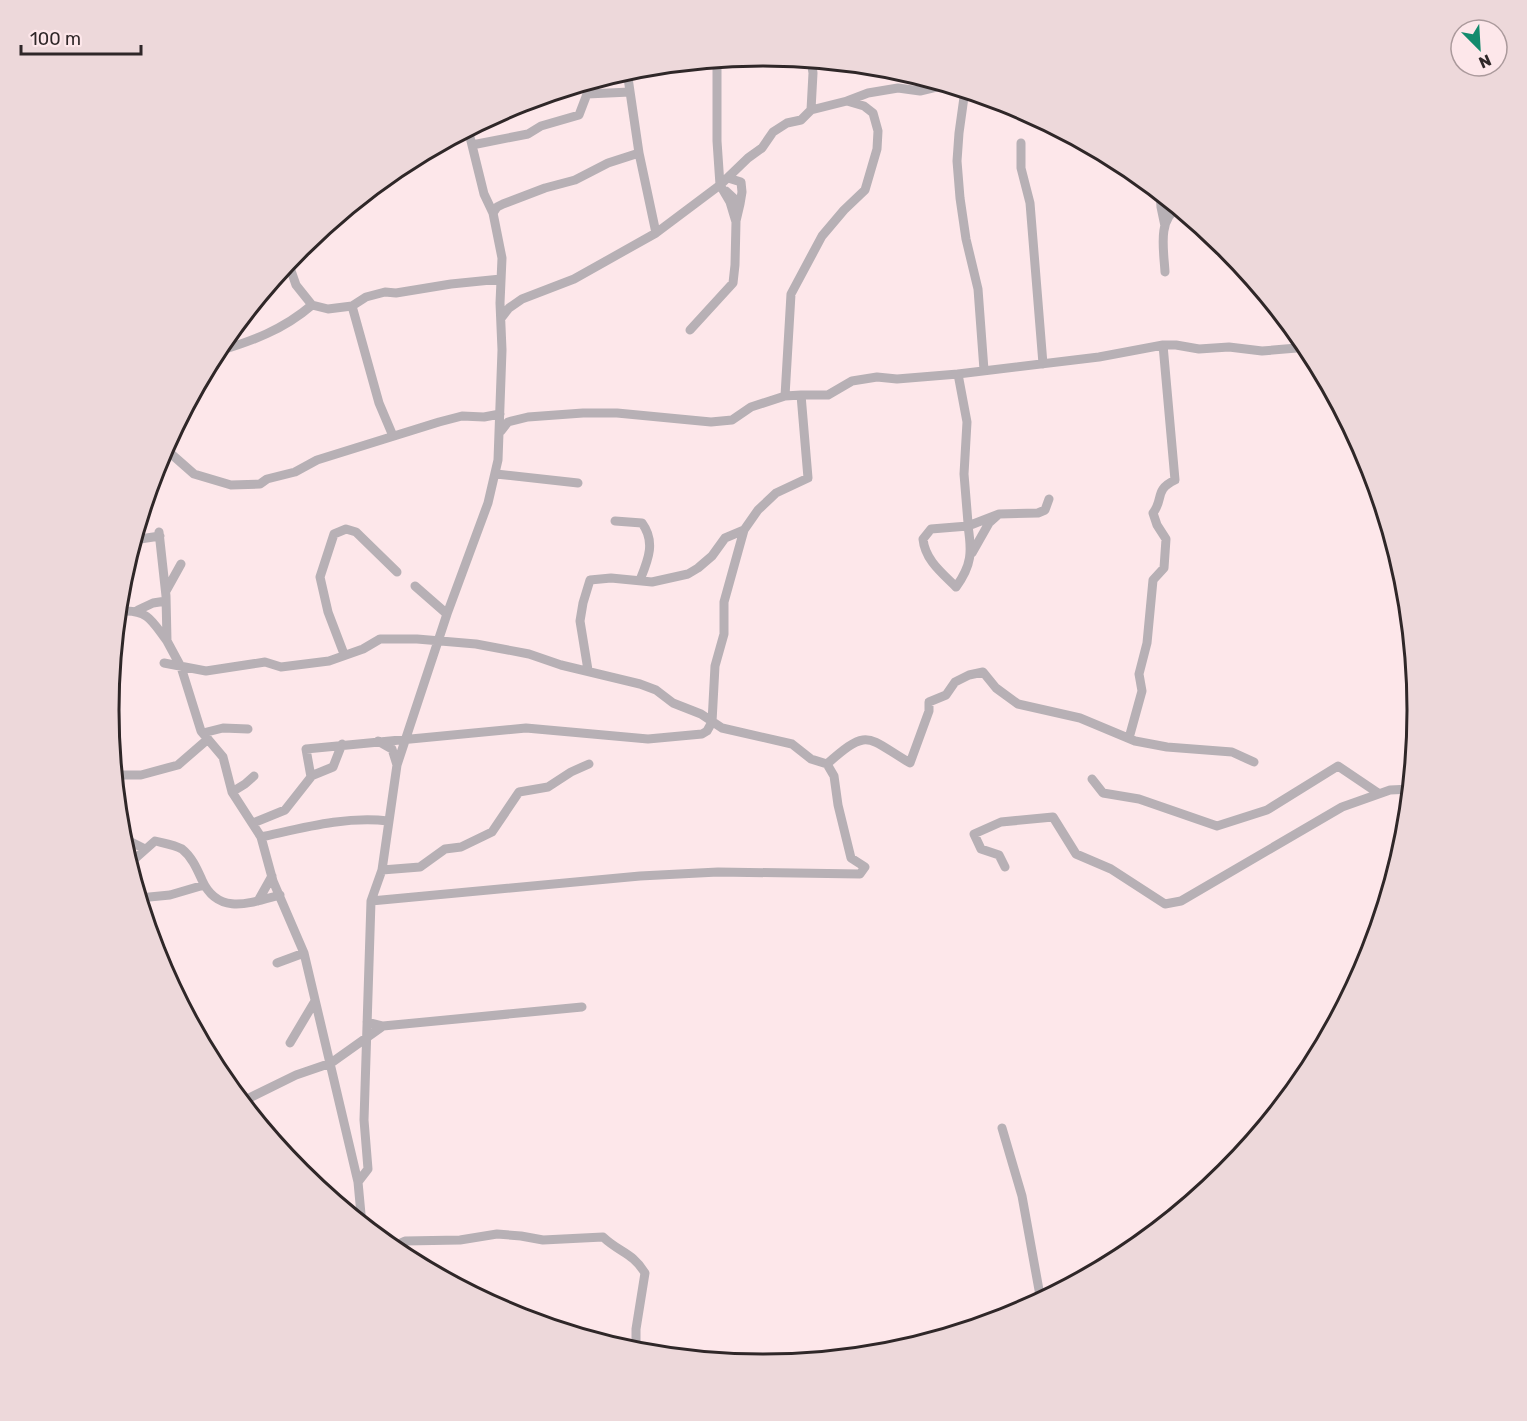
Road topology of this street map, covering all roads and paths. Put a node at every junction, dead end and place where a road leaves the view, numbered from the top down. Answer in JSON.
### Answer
{"nodes":[{"id":1,"x":717,"y":67,"type":"edge"},
{"id":2,"x":812,"y":68,"type":"edge"},
{"id":3,"x":628,"y":80,"type":"edge"},
{"id":4,"x":931,"y":88,"type":"edge"},
{"id":5,"x":588,"y":91,"type":"edge"},
{"id":6,"x":630,"y":92,"type":"junction"},
{"id":7,"x":586,"y":94,"type":"junction"},
{"id":8,"x":964,"y":98,"type":"edge"},
{"id":9,"x":847,"y":101,"type":"junction"},
{"id":10,"x":811,"y":110,"type":"junction"},
{"id":11,"x":470,"y":136,"type":"edge"},
{"id":12,"x":1021,"y":143,"type":"dead end"},
{"id":13,"x":472,"y":145,"type":"junction"},
{"id":14,"x":639,"y":153,"type":"junction"},
{"id":15,"x":728,"y":178,"type":"junction"},
{"id":16,"x":720,"y":185,"type":"junction"},
{"id":17,"x":1161,"y":203,"type":"edge"},
{"id":18,"x":740,"y":204,"type":"junction"},
{"id":19,"x":1161,"y":207,"type":"junction"},
{"id":20,"x":1166,"y":207,"type":"edge"},
{"id":21,"x":493,"y":213,"type":"junction"},
{"id":22,"x":1172,"y":213,"type":"edge"},
{"id":23,"x":736,"y":222,"type":"junction"},
{"id":24,"x":1165,"y":226,"type":"junction"},
{"id":25,"x":656,"y":233,"type":"junction"},
{"id":26,"x":292,"y":272,"type":"edge"},
{"id":27,"x":1165,"y":272,"type":"dead end"},
{"id":28,"x":501,"y":279,"type":"junction"},
{"id":29,"x":312,"y":305,"type":"junction"},
{"id":30,"x":352,"y":306,"type":"junction"},
{"id":31,"x":502,"y":317,"type":"junction"},
{"id":32,"x":690,"y":330,"type":"dead end"},
{"id":33,"x":1163,"y":345,"type":"junction"},
{"id":34,"x":232,"y":346,"type":"edge"},
{"id":35,"x":1296,"y":348,"type":"edge"},
{"id":36,"x":1043,"y":364,"type":"junction"},
{"id":37,"x":984,"y":370,"type":"junction"},
{"id":38,"x":958,"y":374,"type":"junction"},
{"id":39,"x":801,"y":395,"type":"junction"},
{"id":40,"x":785,"y":396,"type":"junction"},
{"id":41,"x":500,"y":414,"type":"junction"},
{"id":42,"x":501,"y":431,"type":"junction"},
{"id":43,"x":393,"y":436,"type":"junction"},
{"id":44,"x":172,"y":455,"type":"edge"},
{"id":45,"x":496,"y":474,"type":"junction"},
{"id":46,"x":578,"y":483,"type":"dead end"},
{"id":47,"x":1050,"y":499,"type":"dead end"},
{"id":48,"x":999,"y":514,"type":"junction"},
{"id":49,"x":615,"y":520,"type":"dead end"},
{"id":50,"x":968,"y":526,"type":"junction"},
{"id":51,"x":744,"y":531,"type":"junction"},
{"id":52,"x":142,"y":539,"type":"edge"},
{"id":53,"x":972,"y":553,"type":"junction"},
{"id":54,"x":181,"y":564,"type":"dead end"},
{"id":55,"x":397,"y":572,"type":"dead end"},
{"id":56,"x":640,"y":580,"type":"junction"},
{"id":57,"x":415,"y":586,"type":"dead end"},
{"id":58,"x":165,"y":596,"type":"junction"},
{"id":59,"x":127,"y":610,"type":"edge"},
{"id":60,"x":138,"y":610,"type":"junction"},
{"id":61,"x":447,"y":614,"type":"junction"},
{"id":62,"x":167,"y":641,"type":"junction"},
{"id":63,"x":438,"y":642,"type":"junction"},
{"id":64,"x":344,"y":654,"type":"junction"},
{"id":65,"x":164,"y":663,"type":"dead end"},
{"id":66,"x":181,"y":667,"type":"junction"},
{"id":67,"x":588,"y":670,"type":"junction"},
{"id":68,"x":712,"y":722,"type":"junction"},
{"id":69,"x":248,"y":729,"type":"dead end"},
{"id":70,"x":205,"y":736,"type":"junction"},
{"id":71,"x":1129,"y":738,"type":"junction"},
{"id":72,"x":405,"y":740,"type":"junction"},
{"id":73,"x":378,"y":741,"type":"junction"},
{"id":74,"x":342,"y":744,"type":"junction"},
{"id":75,"x":1254,"y":762,"type":"dead end"},
{"id":76,"x":589,"y":764,"type":"dead end"},
{"id":77,"x":826,"y":764,"type":"junction"},
{"id":78,"x":398,"y":765,"type":"junction"},
{"id":79,"x":123,"y":775,"type":"edge"},
{"id":80,"x":254,"y":776,"type":"dead end"},
{"id":81,"x":311,"y":776,"type":"junction"},
{"id":82,"x":1092,"y":779,"type":"dead end"},
{"id":83,"x":1403,"y":788,"type":"edge"},
{"id":84,"x":232,"y":792,"type":"junction"},
{"id":85,"x":1378,"y":793,"type":"junction"},
{"id":86,"x":388,"y":821,"type":"junction"},
{"id":87,"x":253,"y":823,"type":"junction"},
{"id":88,"x":261,"y":837,"type":"junction"},
{"id":89,"x":133,"y":843,"type":"edge"},
{"id":90,"x":145,"y":849,"type":"junction"},
{"id":91,"x":136,"y":857,"type":"edge"},
{"id":92,"x":1005,"y":867,"type":"dead end"},
{"id":93,"x":382,"y":870,"type":"junction"},
{"id":94,"x":272,"y":876,"type":"junction"},
{"id":95,"x":204,"y":885,"type":"junction"},
{"id":96,"x":280,"y":895,"type":"junction"},
{"id":97,"x":147,"y":897,"type":"edge"},
{"id":98,"x":258,"y":901,"type":"junction"},
{"id":99,"x":371,"y":901,"type":"junction"},
{"id":100,"x":304,"y":953,"type":"junction"},
{"id":101,"x":277,"y":963,"type":"dead end"},
{"id":102,"x":315,"y":1001,"type":"junction"},
{"id":103,"x":582,"y":1007,"type":"dead end"},
{"id":104,"x":367,"y":1022,"type":"junction"},
{"id":105,"x":383,"y":1026,"type":"junction"},
{"id":106,"x":367,"y":1037,"type":"junction"},
{"id":107,"x":290,"y":1043,"type":"dead end"},
{"id":108,"x":331,"y":1063,"type":"junction"},
{"id":109,"x":249,"y":1098,"type":"edge"},
{"id":110,"x":1002,"y":1128,"type":"dead end"},
{"id":111,"x":358,"y":1182,"type":"junction"},
{"id":112,"x":361,"y":1214,"type":"edge"},
{"id":113,"x":401,"y":1243,"type":"edge"},
{"id":114,"x":1039,"y":1293,"type":"edge"},
{"id":115,"x":636,"y":1343,"type":"edge"}],
"edges":[{"from":1,"to":16,"type":"street"},
{"from":2,"to":10,"type":"street"},
{"from":3,"to":6,"type":"street"},
{"from":4,"to":9,"type":"street"},
{"from":5,"to":7,"type":"street"},
{"from":6,"to":7,"type":"street"},
{"from":6,"to":14,"type":"street"},
{"from":7,"to":13,"type":"street"},
{"from":8,"to":37,"type":"street"},
{"from":9,"to":10,"type":"street"},
{"from":9,"to":40,"type":"street"},
{"from":10,"to":15,"type":"street"},
{"from":11,"to":13,"type":"street"},
{"from":12,"to":36,"type":"street"},
{"from":13,"to":21,"type":"street"},
{"from":14,"to":21,"type":"street"},
{"from":14,"to":25,"type":"street"},
{"from":15,"to":16,"type":"street"},
{"from":15,"to":18,"type":"street"},
{"from":16,"to":18,"type":"street"},
{"from":16,"to":23,"type":"street"},
{"from":16,"to":25,"type":"street"},
{"from":17,"to":19,"type":"street"},
{"from":18,"to":23,"type":"street"},
{"from":19,"to":20,"type":"street"},
{"from":19,"to":24,"type":"street"},
{"from":21,"to":28,"type":"street"},
{"from":22,"to":24,"type":"street"},
{"from":23,"to":32,"type":"street"},
{"from":24,"to":27,"type":"street"},
{"from":25,"to":31,"type":"street"},
{"from":26,"to":29,"type":"street"},
{"from":28,"to":30,"type":"street"},
{"from":28,"to":31,"type":"street"},
{"from":29,"to":30,"type":"street"},
{"from":29,"to":34,"type":"street"},
{"from":30,"to":43,"type":"street"},
{"from":31,"to":41,"type":"street"},
{"from":33,"to":35,"type":"street"},
{"from":33,"to":36,"type":"street"},
{"from":33,"to":71,"type":"street"},
{"from":36,"to":37,"type":"street"},
{"from":37,"to":38,"type":"street"},
{"from":38,"to":39,"type":"street"},
{"from":38,"to":50,"type":"street"},
{"from":39,"to":40,"type":"street"},
{"from":39,"to":51,"type":"street"},
{"from":40,"to":42,"type":"street"},
{"from":41,"to":42,"type":"street"},
{"from":41,"to":43,"type":"street"},
{"from":42,"to":45,"type":"street"},
{"from":43,"to":44,"type":"street"},
{"from":45,"to":46,"type":"street"},
{"from":45,"to":61,"type":"street"},
{"from":47,"to":48,"type":"street"},
{"from":48,"to":50,"type":"street"},
{"from":48,"to":53,"type":"street"},
{"from":49,"to":56,"type":"street"},
{"from":50,"to":53,"type":"street"},
{"from":50,"to":53,"type":"street"},
{"from":51,"to":56,"type":"street"},
{"from":51,"to":68,"type":"street"},
{"from":52,"to":58,"type":"street"},
{"from":54,"to":58,"type":"street"},
{"from":55,"to":64,"type":"street"},
{"from":56,"to":67,"type":"street"},
{"from":57,"to":61,"type":"street"},
{"from":58,"to":60,"type":"street"},
{"from":58,"to":62,"type":"street"},
{"from":59,"to":60,"type":"street"},
{"from":60,"to":62,"type":"street"},
{"from":61,"to":63,"type":"street"},
{"from":62,"to":66,"type":"street"},
{"from":63,"to":64,"type":"street"},
{"from":63,"to":67,"type":"street"},
{"from":63,"to":72,"type":"street"},
{"from":64,"to":66,"type":"street"},
{"from":65,"to":66,"type":"street"},
{"from":66,"to":70,"type":"street"},
{"from":67,"to":68,"type":"street"},
{"from":68,"to":72,"type":"street"},
{"from":68,"to":77,"type":"street"},
{"from":69,"to":70,"type":"street"},
{"from":70,"to":79,"type":"street"},
{"from":70,"to":84,"type":"street"},
{"from":71,"to":75,"type":"street"},
{"from":71,"to":77,"type":"street"},
{"from":72,"to":73,"type":"street"},
{"from":72,"to":78,"type":"street"},
{"from":73,"to":74,"type":"street"},
{"from":73,"to":78,"type":"street"},
{"from":74,"to":81,"type":"street"},
{"from":74,"to":81,"type":"street"},
{"from":76,"to":93,"type":"street"},
{"from":77,"to":99,"type":"street"},
{"from":78,"to":86,"type":"street"},
{"from":80,"to":84,"type":"street"},
{"from":81,"to":87,"type":"street"},
{"from":82,"to":85,"type":"street"},
{"from":83,"to":85,"type":"street"},
{"from":84,"to":87,"type":"street"},
{"from":85,"to":92,"type":"street"},
{"from":86,"to":88,"type":"street"},
{"from":86,"to":93,"type":"street"},
{"from":87,"to":88,"type":"street"},
{"from":88,"to":94,"type":"street"},
{"from":89,"to":90,"type":"street"},
{"from":90,"to":91,"type":"street"},
{"from":90,"to":95,"type":"street"},
{"from":93,"to":99,"type":"street"},
{"from":94,"to":96,"type":"street"},
{"from":94,"to":98,"type":"street"},
{"from":95,"to":97,"type":"street"},
{"from":95,"to":98,"type":"street"},
{"from":96,"to":98,"type":"street"},
{"from":96,"to":100,"type":"street"},
{"from":99,"to":104,"type":"street"},
{"from":100,"to":101,"type":"street"},
{"from":100,"to":102,"type":"street"},
{"from":102,"to":107,"type":"street"},
{"from":102,"to":108,"type":"street"},
{"from":103,"to":105,"type":"street"},
{"from":104,"to":105,"type":"street"},
{"from":104,"to":106,"type":"street"},
{"from":105,"to":106,"type":"street"},
{"from":106,"to":108,"type":"street"},
{"from":106,"to":111,"type":"street"},
{"from":108,"to":109,"type":"street"},
{"from":108,"to":111,"type":"street"},
{"from":110,"to":114,"type":"street"},
{"from":111,"to":112,"type":"street"},
{"from":113,"to":115,"type":"street"}]}
